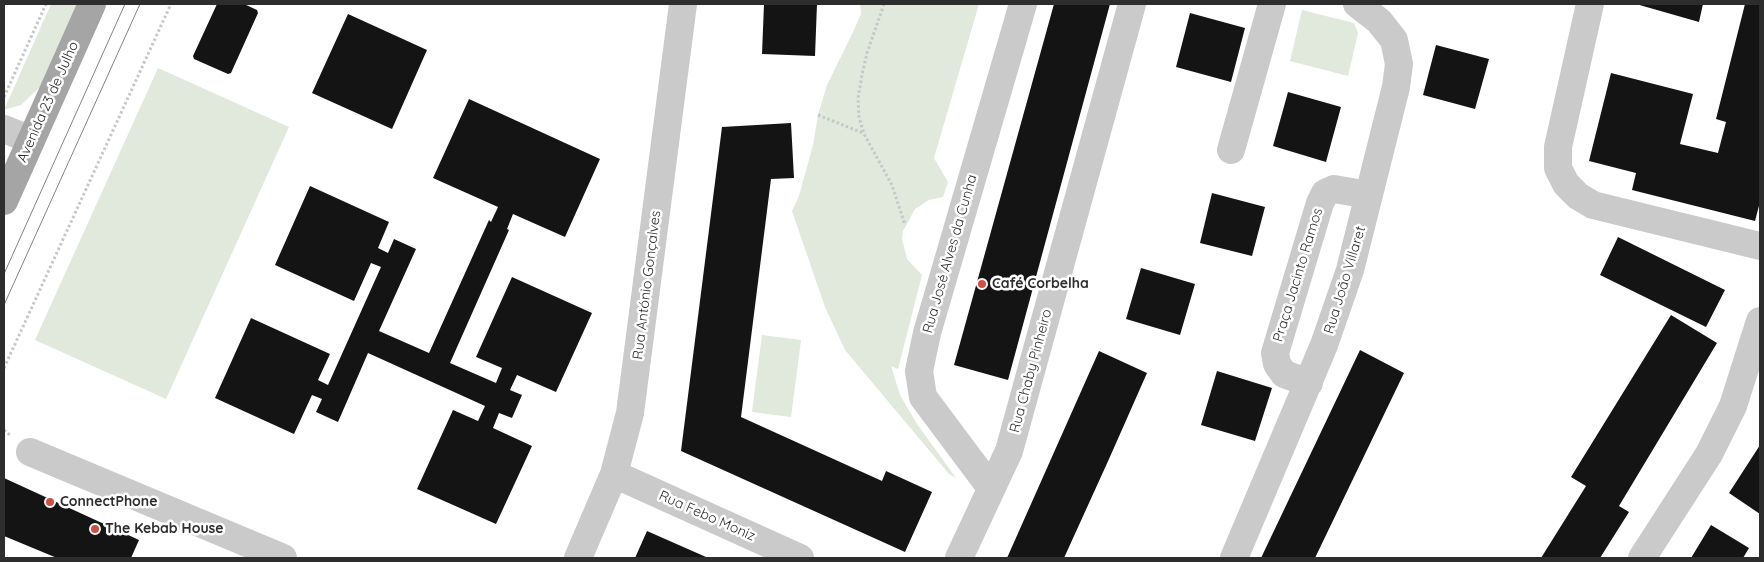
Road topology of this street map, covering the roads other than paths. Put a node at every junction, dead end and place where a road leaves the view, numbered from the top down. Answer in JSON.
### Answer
{"nodes":[{"id":1,"x":92,"y":4,"type":"edge"},
{"id":2,"x":683,"y":4,"type":"edge"},
{"id":3,"x":1024,"y":4,"type":"edge"},
{"id":4,"x":1132,"y":4,"type":"edge"},
{"id":5,"x":1272,"y":4,"type":"edge"},
{"id":6,"x":1357,"y":4,"type":"edge"},
{"id":7,"x":1590,"y":4,"type":"edge"},
{"id":8,"x":4,"y":129,"type":"edge"},
{"id":9,"x":31,"y":140,"type":"junction"},
{"id":10,"x":1231,"y":150,"type":"dead end"},
{"id":11,"x":1369,"y":195,"type":"junction"},
{"id":12,"x":4,"y":201,"type":"edge"},
{"id":13,"x":1760,"y":246,"type":"edge"},
{"id":14,"x":1760,"y":321,"type":"edge"},
{"id":15,"x":1755,"y":358,"type":"edge"},
{"id":16,"x":1309,"y":383,"type":"junction"},
{"id":17,"x":30,"y":452,"type":"dead end"},
{"id":18,"x":614,"y":474,"type":"junction"},
{"id":19,"x":991,"y":488,"type":"junction"},
{"id":20,"x":283,"y":558,"type":"edge"},
{"id":21,"x":578,"y":558,"type":"edge"},
{"id":22,"x":800,"y":558,"type":"edge"},
{"id":23,"x":959,"y":558,"type":"edge"},
{"id":24,"x":1234,"y":558,"type":"edge"},
{"id":25,"x":1642,"y":558,"type":"edge"}],
"edges":[{"from":1,"to":9,"type":"main road","name":"Avenida 23 de Julho"},
{"from":2,"to":18,"type":"street","name":"Rua António Gonçalves"},
{"from":3,"to":19,"type":"street","name":"Rua José Alves da Cunha"},
{"from":4,"to":19,"type":"street","name":"Rua Chaby Pinheiro"},
{"from":5,"to":10,"type":"street"},
{"from":6,"to":11,"type":"street","name":"Rua João Villaret"},
{"from":7,"to":13,"type":"street"},
{"from":8,"to":9,"type":"street"},
{"from":9,"to":12,"type":"main road","name":"Avenida 23 de Julho"},
{"from":11,"to":16,"type":"street","name":"Rua João Villaret"},
{"from":11,"to":16,"type":"street","name":"Praça Jacinto Ramos"},
{"from":14,"to":15,"type":"street"},
{"from":15,"to":25,"type":"street"},
{"from":16,"to":24,"type":"street","name":"Rua João Villaret"},
{"from":17,"to":20,"type":"street"},
{"from":18,"to":21,"type":"street","name":"Rua António Gonçalves"},
{"from":18,"to":22,"type":"street","name":"Rua Febo Moniz"},
{"from":19,"to":23,"type":"street","name":"Rua Chaby Pinheiro"}]}
